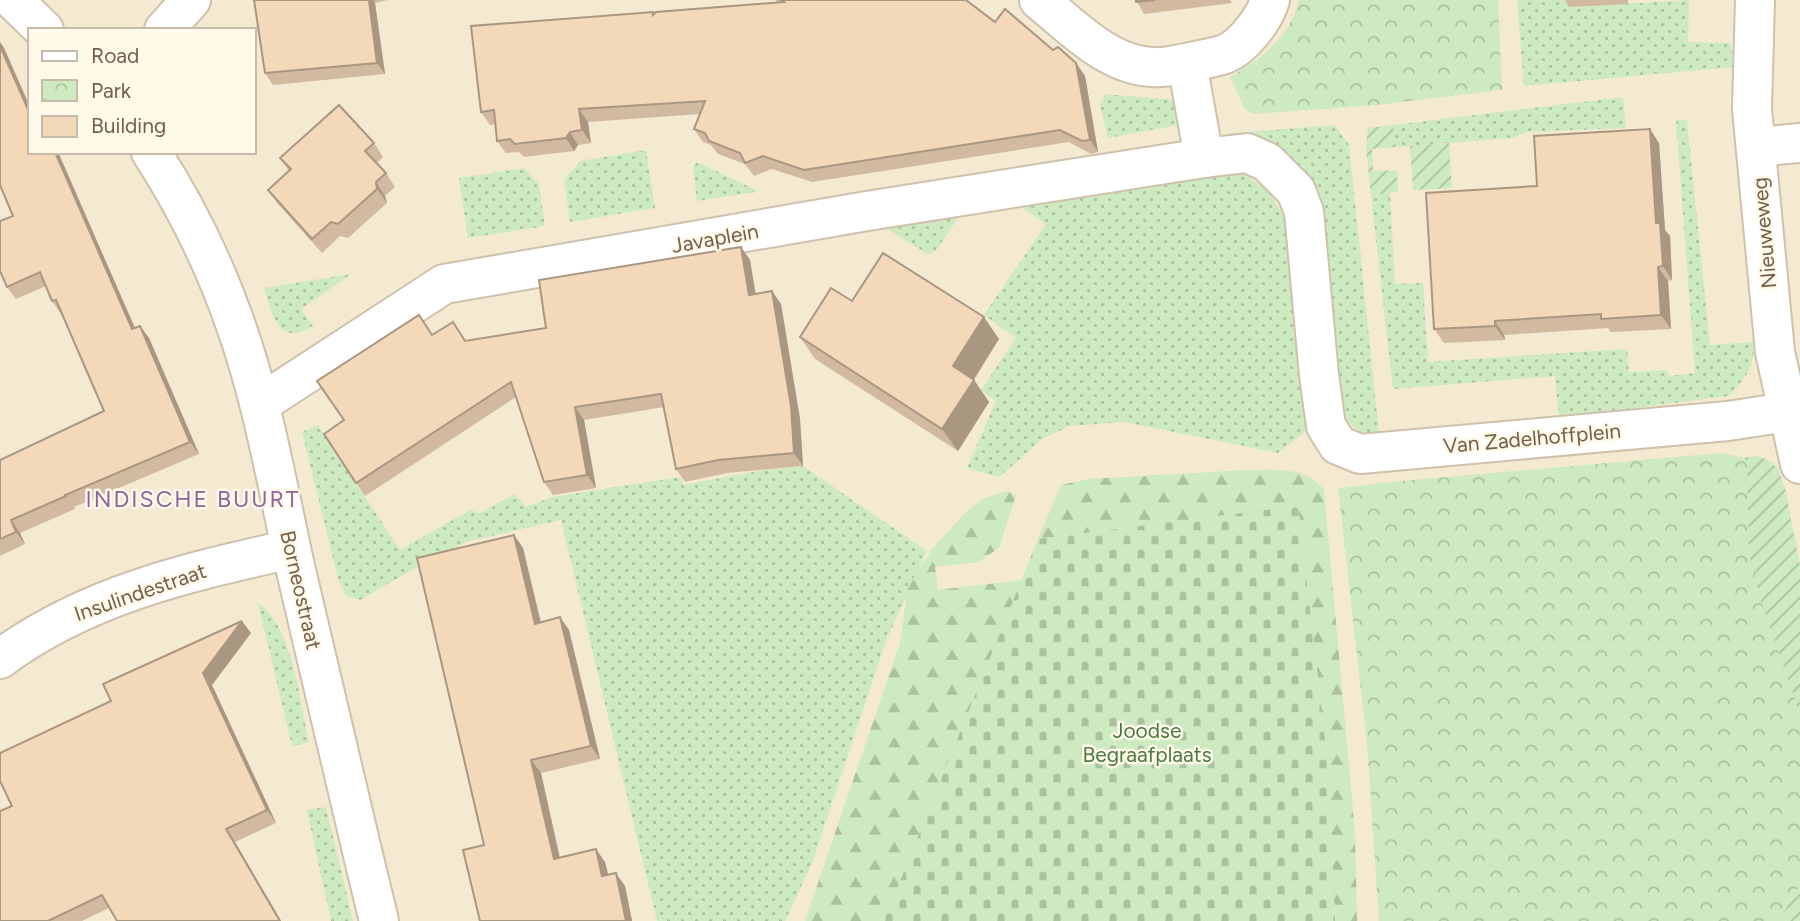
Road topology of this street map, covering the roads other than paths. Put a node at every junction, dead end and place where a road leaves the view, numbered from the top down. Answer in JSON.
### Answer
{"nodes":[{"id":1,"x":13,"y":0,"type":"edge"},
{"id":2,"x":191,"y":0,"type":"edge"},
{"id":3,"x":1040,"y":0,"type":"edge"},
{"id":4,"x":1270,"y":0,"type":"edge"},
{"id":5,"x":1755,"y":0,"type":"edge"},
{"id":6,"x":42,"y":28,"type":"edge"},
{"id":7,"x":166,"y":28,"type":"edge"},
{"id":8,"x":1187,"y":63,"type":"junction"},
{"id":9,"x":1800,"y":143,"type":"edge"},
{"id":10,"x":1756,"y":147,"type":"junction"},
{"id":11,"x":152,"y":154,"type":"edge"},
{"id":12,"x":1203,"y":158,"type":"junction"},
{"id":13,"x":1319,"y":375,"type":"joint"},
{"id":14,"x":260,"y":404,"type":"junction"},
{"id":15,"x":1794,"y":411,"type":"edge"},
{"id":16,"x":1800,"y":464,"type":"edge"},
{"id":17,"x":291,"y":549,"type":"junction"},
{"id":18,"x":0,"y":659,"type":"edge"},
{"id":19,"x":379,"y":921,"type":"edge"}],
"edges":[{"from":1,"to":6,"type":"street"},
{"from":2,"to":7,"type":"street"},
{"from":3,"to":8,"type":"street"},
{"from":4,"to":8,"type":"street"},
{"from":5,"to":10,"type":"street","name":"Nieuweweg"},
{"from":8,"to":12,"type":"street"},
{"from":9,"to":10,"type":"street"},
{"from":10,"to":15,"type":"street","name":"Nieuweweg"},
{"from":11,"to":14,"type":"street","name":"Borneostraat"},
{"from":12,"to":13,"type":"street","name":"Javaplein"},
{"from":12,"to":14,"type":"street","name":"Javaplein"},
{"from":13,"to":15,"type":"street","name":"Van Zadelhoffplein"},
{"from":14,"to":17,"type":"street","name":"Borneostraat"},
{"from":15,"to":16,"type":"street","name":"Nieuweweg"},
{"from":17,"to":18,"type":"street","name":"Insulindestraat"},
{"from":17,"to":19,"type":"street","name":"Borneostraat"}]}
